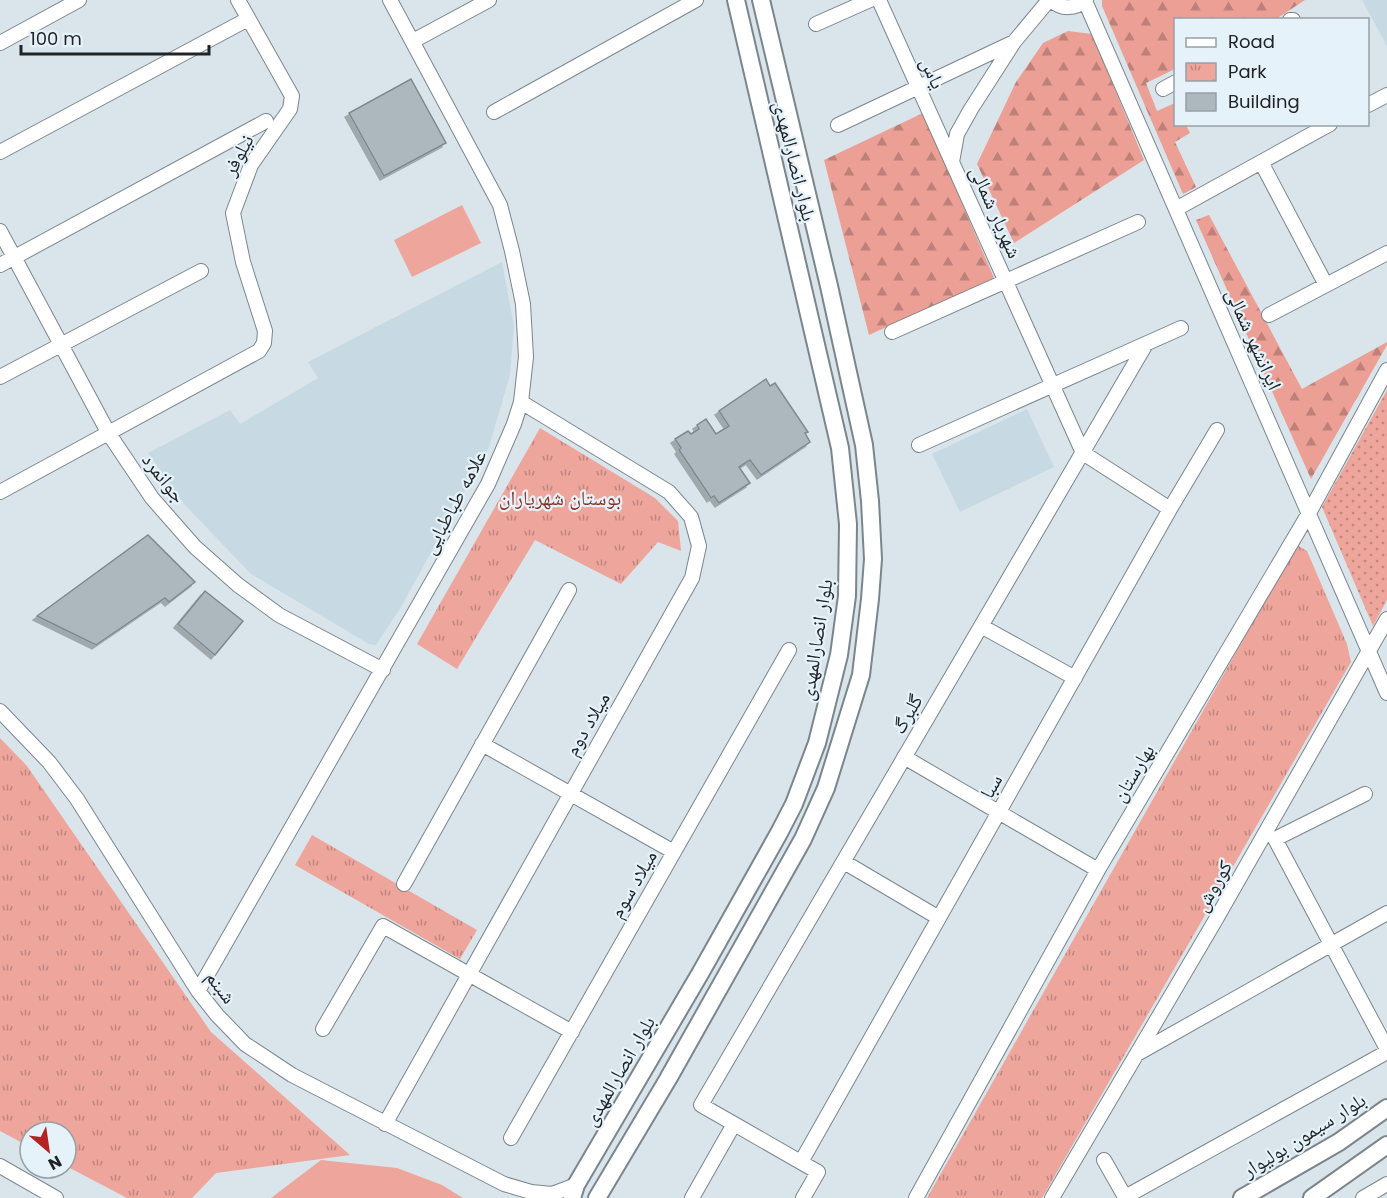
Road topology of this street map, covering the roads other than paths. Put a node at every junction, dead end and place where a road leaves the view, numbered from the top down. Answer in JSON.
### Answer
{"nodes":[{"id":1,"x":79,"y":0,"type":"edge"},
{"id":2,"x":238,"y":0,"type":"edge"},
{"id":3,"x":390,"y":0,"type":"edge"},
{"id":4,"x":489,"y":0,"type":"edge"},
{"id":5,"x":696,"y":0,"type":"edge"},
{"id":6,"x":736,"y":0,"type":"edge"},
{"id":7,"x":760,"y":0,"type":"edge"},
{"id":8,"x":870,"y":0,"type":"edge"},
{"id":9,"x":879,"y":0,"type":"edge"},
{"id":10,"x":1050,"y":0,"type":"edge"},
{"id":11,"x":1086,"y":0,"type":"edge"},
{"id":12,"x":248,"y":19,"type":"junction"},
{"id":13,"x":816,"y":24,"type":"dead end"},
{"id":14,"x":413,"y":41,"type":"junction"},
{"id":15,"x":1014,"y":42,"type":"junction"},
{"id":16,"x":0,"y":43,"type":"edge"},
{"id":17,"x":919,"y":87,"type":"junction"},
{"id":18,"x":1387,"y":95,"type":"edge"},
{"id":19,"x":1369,"y":104,"type":"edge"},
{"id":20,"x":494,"y":112,"type":"dead end"},
{"id":21,"x":267,"y":121,"type":"dead end"},
{"id":22,"x":838,"y":125,"type":"dead end"},
{"id":23,"x":1326,"y":126,"type":"edge"},
{"id":24,"x":0,"y":152,"type":"edge"},
{"id":25,"x":952,"y":162,"type":"junction"},
{"id":26,"x":1261,"y":162,"type":"junction"},
{"id":27,"x":1176,"y":209,"type":"junction"},
{"id":28,"x":1138,"y":222,"type":"dead end"},
{"id":29,"x":0,"y":231,"type":"edge"},
{"id":30,"x":1387,"y":253,"type":"edge"},
{"id":31,"x":14,"y":257,"type":"junction"},
{"id":32,"x":0,"y":265,"type":"edge"},
{"id":33,"x":201,"y":271,"type":"dead end"},
{"id":34,"x":1006,"y":283,"type":"junction"},
{"id":35,"x":1326,"y":285,"type":"junction"},
{"id":36,"x":1269,"y":315,"type":"dead end"},
{"id":37,"x":1181,"y":328,"type":"dead end"},
{"id":38,"x":892,"y":332,"type":"dead end"},
{"id":39,"x":1146,"y":344,"type":"junction"},
{"id":40,"x":63,"y":345,"type":"junction"},
{"id":41,"x":1387,"y":370,"type":"edge"},
{"id":42,"x":0,"y":377,"type":"edge"},
{"id":43,"x":1052,"y":386,"type":"junction"},
{"id":44,"x":521,"y":402,"type":"junction"},
{"id":45,"x":1217,"y":430,"type":"dead end"},
{"id":46,"x":109,"y":434,"type":"junction"},
{"id":47,"x":919,"y":445,"type":"dead end"},
{"id":48,"x":1083,"y":453,"type":"junction"},
{"id":49,"x":0,"y":492,"type":"edge"},
{"id":50,"x":1170,"y":509,"type":"junction"},
{"id":51,"x":1309,"y":513,"type":"junction"},
{"id":52,"x":569,"y":590,"type":"dead end"},
{"id":53,"x":1387,"y":620,"type":"edge"},
{"id":54,"x":981,"y":626,"type":"junction"},
{"id":55,"x":789,"y":650,"type":"dead end"},
{"id":56,"x":1369,"y":651,"type":"junction"},
{"id":57,"x":383,"y":670,"type":"junction"},
{"id":58,"x":1075,"y":678,"type":"junction"},
{"id":59,"x":1387,"y":693,"type":"edge"},
{"id":60,"x":0,"y":711,"type":"edge"},
{"id":61,"x":482,"y":744,"type":"junction"},
{"id":62,"x":904,"y":757,"type":"junction"},
{"id":63,"x":570,"y":793,"type":"junction"},
{"id":64,"x":1365,"y":794,"type":"dead end"},
{"id":65,"x":999,"y":813,"type":"junction"},
{"id":66,"x":674,"y":852,"type":"junction"},
{"id":67,"x":843,"y":862,"type":"junction"},
{"id":68,"x":1098,"y":870,"type":"junction"},
{"id":69,"x":404,"y":884,"type":"dead end"},
{"id":70,"x":1387,"y":913,"type":"edge"},
{"id":71,"x":939,"y":918,"type":"junction"},
{"id":72,"x":1331,"y":944,"type":"junction"},
{"id":73,"x":468,"y":974,"type":"junction"},
{"id":74,"x":198,"y":991,"type":"junction"},
{"id":75,"x":322,"y":1029,"type":"dead end"},
{"id":76,"x":572,"y":1032,"type":"junction"},
{"id":77,"x":1387,"y":1051,"type":"edge"},
{"id":78,"x":1135,"y":1056,"type":"junction"},
{"id":79,"x":1387,"y":1108,"type":"edge"},
{"id":80,"x":385,"y":1124,"type":"junction"},
{"id":81,"x":734,"y":1124,"type":"junction"},
{"id":82,"x":511,"y":1138,"type":"dead end"},
{"id":83,"x":1387,"y":1145,"type":"edge"},
{"id":84,"x":1104,"y":1160,"type":"dead end"},
{"id":85,"x":801,"y":1162,"type":"junction"},
{"id":86,"x":0,"y":1166,"type":"edge"},
{"id":87,"x":1387,"y":1184,"type":"edge"},
{"id":88,"x":504,"y":1185,"type":"junction"},
{"id":89,"x":574,"y":1192,"type":"edge"},
{"id":90,"x":56,"y":1198,"type":"edge"},
{"id":91,"x":516,"y":1198,"type":"edge"},
{"id":92,"x":597,"y":1198,"type":"edge"},
{"id":93,"x":692,"y":1198,"type":"edge"},
{"id":94,"x":803,"y":1198,"type":"edge"},
{"id":95,"x":916,"y":1198,"type":"edge"},
{"id":96,"x":1054,"y":1198,"type":"edge"},
{"id":97,"x":1242,"y":1198,"type":"edge"},
{"id":98,"x":1312,"y":1198,"type":"edge"},
{"id":99,"x":1363,"y":1198,"type":"edge"}],
"edges":[{"from":1,"to":16,"type":"street"},
{"from":2,"to":12,"type":"street","name":"نیلوفر"},
{"from":3,"to":14,"type":"street","name":"علامه طباطبایی"},
{"from":4,"to":14,"type":"street"},
{"from":5,"to":20,"type":"street"},
{"from":6,"to":89,"type":"main road","name":"بلوار انصارالمهدی"},
{"from":7,"to":92,"type":"main road","name":"بلوار انصارالمهدی"},
{"from":8,"to":13,"type":"street"},
{"from":9,"to":17,"type":"street","name":"یاس"},
{"from":10,"to":11,"type":"street"},
{"from":10,"to":15,"type":"street","name":"شهریار شمالی"},
{"from":11,"to":27,"type":"street","name":"ایرانشهر شمالی"},
{"from":12,"to":24,"type":"street"},
{"from":12,"to":46,"type":"street","name":"نیلوفر"},
{"from":14,"to":44,"type":"street","name":"علامه طباطبایی"},
{"from":15,"to":17,"type":"street"},
{"from":15,"to":25,"type":"street","name":"شهریار شمالی"},
{"from":17,"to":22,"type":"street"},
{"from":17,"to":25,"type":"street","name":"یاس"},
{"from":18,"to":19,"type":"street"},
{"from":21,"to":31,"type":"street"},
{"from":23,"to":26,"type":"street"},
{"from":25,"to":34,"type":"street","name":"شهریار شمالی"},
{"from":26,"to":27,"type":"street"},
{"from":26,"to":35,"type":"street"},
{"from":27,"to":51,"type":"street","name":"ایرانشهر شمالی"},
{"from":28,"to":34,"type":"street"},
{"from":29,"to":31,"type":"street","name":"جوانمرد"},
{"from":30,"to":35,"type":"street"},
{"from":31,"to":32,"type":"street"},
{"from":31,"to":40,"type":"street","name":"جوانمرد"},
{"from":33,"to":40,"type":"street"},
{"from":34,"to":38,"type":"street"},
{"from":34,"to":43,"type":"street","name":"شهریار شمالی"},
{"from":35,"to":36,"type":"street"},
{"from":37,"to":39,"type":"street"},
{"from":39,"to":43,"type":"street"},
{"from":39,"to":48,"type":"street","name":"گلبرگ"},
{"from":40,"to":42,"type":"street"},
{"from":40,"to":46,"type":"street","name":"جوانمرد"},
{"from":41,"to":51,"type":"street","name":"بهارستان"},
{"from":43,"to":47,"type":"street"},
{"from":43,"to":48,"type":"street","name":"شهریار شمالی"},
{"from":44,"to":57,"type":"street","name":"علامه طباطبایی"},
{"from":44,"to":63,"type":"street","name":"میلاد دوم"},
{"from":45,"to":50,"type":"street","name":"سبا"},
{"from":46,"to":49,"type":"street"},
{"from":46,"to":57,"type":"street","name":"جوانمرد"},
{"from":48,"to":50,"type":"street"},
{"from":48,"to":54,"type":"street","name":"گلبرگ"},
{"from":50,"to":58,"type":"street","name":"سبا"},
{"from":51,"to":56,"type":"street","name":"ایرانشهر شمالی"},
{"from":51,"to":68,"type":"street","name":"بهارستان"},
{"from":52,"to":61,"type":"street"},
{"from":53,"to":56,"type":"street","name":"کوروش"},
{"from":54,"to":58,"type":"street"},
{"from":54,"to":62,"type":"street","name":"گلبرگ"},
{"from":55,"to":66,"type":"street","name":"میلاد سوم"},
{"from":56,"to":59,"type":"street","name":"ایرانشهر شمالی"},
{"from":56,"to":78,"type":"street","name":"کوروش"},
{"from":57,"to":74,"type":"street","name":"علامه طباطبایی"},
{"from":58,"to":65,"type":"street","name":"سبا"},
{"from":60,"to":74,"type":"street","name":"شبنم"},
{"from":61,"to":63,"type":"street"},
{"from":61,"to":69,"type":"street"},
{"from":62,"to":65,"type":"street"},
{"from":62,"to":67,"type":"street","name":"گلبرگ"},
{"from":63,"to":66,"type":"street"},
{"from":63,"to":73,"type":"street","name":"میلاد دوم"},
{"from":64,"to":72,"type":"street"},
{"from":65,"to":68,"type":"street"},
{"from":65,"to":71,"type":"street","name":"سبا"},
{"from":66,"to":76,"type":"street","name":"میلاد سوم"},
{"from":67,"to":71,"type":"street"},
{"from":67,"to":81,"type":"street","name":"گلبرگ"},
{"from":68,"to":95,"type":"street","name":"بهارستان"},
{"from":70,"to":72,"type":"street"},
{"from":71,"to":85,"type":"street","name":"سبا"},
{"from":72,"to":77,"type":"street"},
{"from":72,"to":78,"type":"street"},
{"from":73,"to":75,"type":"street"},
{"from":73,"to":76,"type":"street"},
{"from":73,"to":80,"type":"street","name":"میلاد دوم"},
{"from":74,"to":80,"type":"street","name":"شبنم"},
{"from":76,"to":82,"type":"street","name":"میلاد سوم"},
{"from":77,"to":84,"type":"street"},
{"from":78,"to":96,"type":"street","name":"کوروش"},
{"from":79,"to":97,"type":"main road","name":"بلوار سیمون بولیوار"},
{"from":80,"to":88,"type":"street","name":"شبنم"},
{"from":81,"to":85,"type":"street"},
{"from":81,"to":93,"type":"street"},
{"from":83,"to":98,"type":"main road"},
{"from":85,"to":94,"type":"street"},
{"from":86,"to":90,"type":"street"},
{"from":87,"to":99,"type":"street"},
{"from":88,"to":89,"type":"street"},
{"from":88,"to":91,"type":"street"}]}
